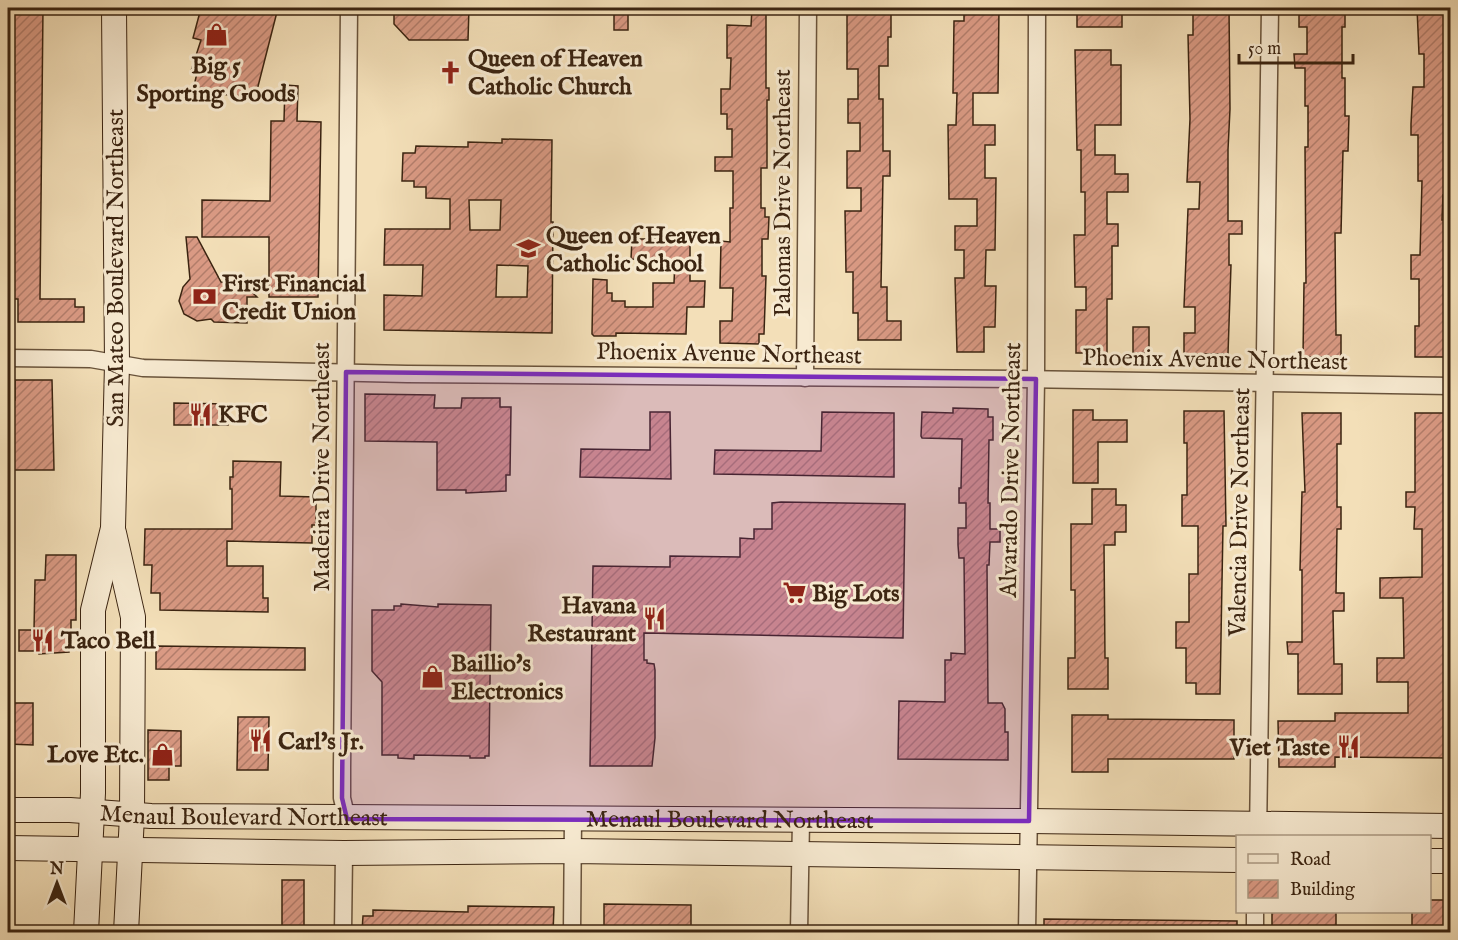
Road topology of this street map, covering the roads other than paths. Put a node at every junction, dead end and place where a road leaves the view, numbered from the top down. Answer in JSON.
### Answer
{"nodes":[{"id":1,"x":114,"y":8,"type":"edge"},
{"id":2,"x":349,"y":8,"type":"edge"},
{"id":3,"x":808,"y":8,"type":"edge"},
{"id":4,"x":1037,"y":8,"type":"edge"},
{"id":5,"x":1269,"y":8,"type":"edge"},
{"id":6,"x":8,"y":358,"type":"edge"},
{"id":7,"x":117,"y":364,"type":"junction"},
{"id":8,"x":346,"y":372,"type":"junction"},
{"id":9,"x":805,"y":378,"type":"junction"},
{"id":10,"x":1036,"y":379,"type":"junction"},
{"id":11,"x":1264,"y":384,"type":"junction"},
{"id":12,"x":1450,"y":386,"type":"edge"},
{"id":13,"x":112,"y":528,"type":"junction"},
{"id":14,"x":8,"y":810,"type":"edge"},
{"id":15,"x":93,"y":812,"type":"junction"},
{"id":16,"x":132,"y":816,"type":"junction"},
{"id":17,"x":461,"y":817,"type":"junction"},
{"id":18,"x":573,"y":817,"type":"junction"},
{"id":19,"x":347,"y":819,"type":"junction"},
{"id":20,"x":801,"y":820,"type":"junction"},
{"id":21,"x":1029,"y":821,"type":"junction"},
{"id":22,"x":1450,"y":826,"type":"edge"},
{"id":23,"x":1258,"y":831,"type":"edge"},
{"id":24,"x":8,"y":848,"type":"edge"},
{"id":25,"x":90,"y":849,"type":"junction"},
{"id":26,"x":130,"y":849,"type":"junction"},
{"id":27,"x":280,"y":851,"type":"junction"},
{"id":28,"x":571,"y":851,"type":"junction"},
{"id":29,"x":344,"y":853,"type":"junction"},
{"id":30,"x":800,"y":855,"type":"junction"},
{"id":31,"x":1029,"y":856,"type":"junction"},
{"id":32,"x":1236,"y":860,"type":"edge"},
{"id":33,"x":1431,"y":861,"type":"edge"},
{"id":34,"x":1450,"y":861,"type":"edge"},
{"id":35,"x":1255,"y":913,"type":"edge"},
{"id":36,"x":86,"y":933,"type":"edge"},
{"id":37,"x":126,"y":933,"type":"edge"},
{"id":38,"x":343,"y":933,"type":"edge"},
{"id":39,"x":572,"y":933,"type":"edge"},
{"id":40,"x":799,"y":933,"type":"edge"},
{"id":41,"x":1027,"y":933,"type":"edge"},
{"id":42,"x":1255,"y":933,"type":"edge"}],
"edges":[{"from":1,"to":7,"type":"main road","name":"San Mateo Boulevard Northeast"},
{"from":2,"to":8,"type":"street","name":"Madeira Drive Northeast"},
{"from":3,"to":9,"type":"street","name":"Palomas Drive Northeast"},
{"from":4,"to":10,"type":"street","name":"Alvarado Drive Northeast"},
{"from":5,"to":11,"type":"street","name":"Valencia Drive Northeast"},
{"from":6,"to":7,"type":"street","name":"Phoenix Avenue Northeast"},
{"from":7,"to":8,"type":"street","name":"Phoenix Avenue Northeast"},
{"from":7,"to":13,"type":"main road","name":"San Mateo Boulevard Northeast"},
{"from":8,"to":9,"type":"street","name":"Phoenix Avenue Northeast"},
{"from":8,"to":19,"type":"street","name":"Madeira Drive Northeast"},
{"from":9,"to":10,"type":"street","name":"Phoenix Avenue Northeast"},
{"from":10,"to":11,"type":"street","name":"Phoenix Avenue Northeast"},
{"from":10,"to":21,"type":"street","name":"Alvarado Drive Northeast"},
{"from":11,"to":12,"type":"street","name":"Phoenix Avenue Northeast"},
{"from":11,"to":23,"type":"street","name":"Valencia Drive Northeast"},
{"from":13,"to":15,"type":"main road","name":"San Mateo Boulevard Northeast"},
{"from":13,"to":16,"type":"main road","name":"San Mateo Boulevard Northeast"},
{"from":14,"to":15,"type":"main road","name":"Menaul Boulevard Northeast"},
{"from":15,"to":16,"type":"main road","name":"Menaul Boulevard Northeast"},
{"from":15,"to":25,"type":"main road","name":"San Mateo Boulevard Northeast"},
{"from":16,"to":19,"type":"main road","name":"Menaul Boulevard Northeast"},
{"from":16,"to":26,"type":"main road","name":"San Mateo Boulevard Northeast"},
{"from":17,"to":18,"type":"main road","name":"Menaul Boulevard Northeast"},
{"from":17,"to":19,"type":"main road","name":"Menaul Boulevard Northeast"},
{"from":17,"to":29,"type":"main road"},
{"from":18,"to":20,"type":"main road","name":"Menaul Boulevard Northeast"},
{"from":18,"to":28,"type":"street"},
{"from":19,"to":27,"type":"main road"},
{"from":20,"to":21,"type":"main road","name":"Menaul Boulevard Northeast"},
{"from":20,"to":30,"type":"street"},
{"from":21,"to":23,"type":"main road","name":"Menaul Boulevard Northeast"},
{"from":21,"to":31,"type":"street","name":"Alvarado Drive Northeast"},
{"from":22,"to":23,"type":"main road","name":"Menaul Boulevard Northeast"},
{"from":24,"to":25,"type":"main road","name":"Menaul Boulevard Northeast"},
{"from":25,"to":26,"type":"main road","name":"Menaul Boulevard Northeast"},
{"from":25,"to":36,"type":"main road","name":"San Mateo Boulevard Northeast"},
{"from":26,"to":27,"type":"main road","name":"Menaul Boulevard Northeast"},
{"from":26,"to":37,"type":"main road","name":"San Mateo Boulevard Northeast"},
{"from":27,"to":29,"type":"main road","name":"Menaul Boulevard Northeast"},
{"from":28,"to":29,"type":"main road","name":"Menaul Boulevard Northeast"},
{"from":28,"to":30,"type":"main road","name":"Menaul Boulevard Northeast"},
{"from":28,"to":39,"type":"street"},
{"from":29,"to":38,"type":"street"},
{"from":30,"to":31,"type":"main road","name":"Menaul Boulevard Northeast"},
{"from":30,"to":40,"type":"street"},
{"from":31,"to":32,"type":"main road","name":"Menaul Boulevard Northeast"},
{"from":31,"to":41,"type":"street","name":"Alvarado Drive Northeast"},
{"from":33,"to":34,"type":"main road"},
{"from":35,"to":42,"type":"street"}]}
